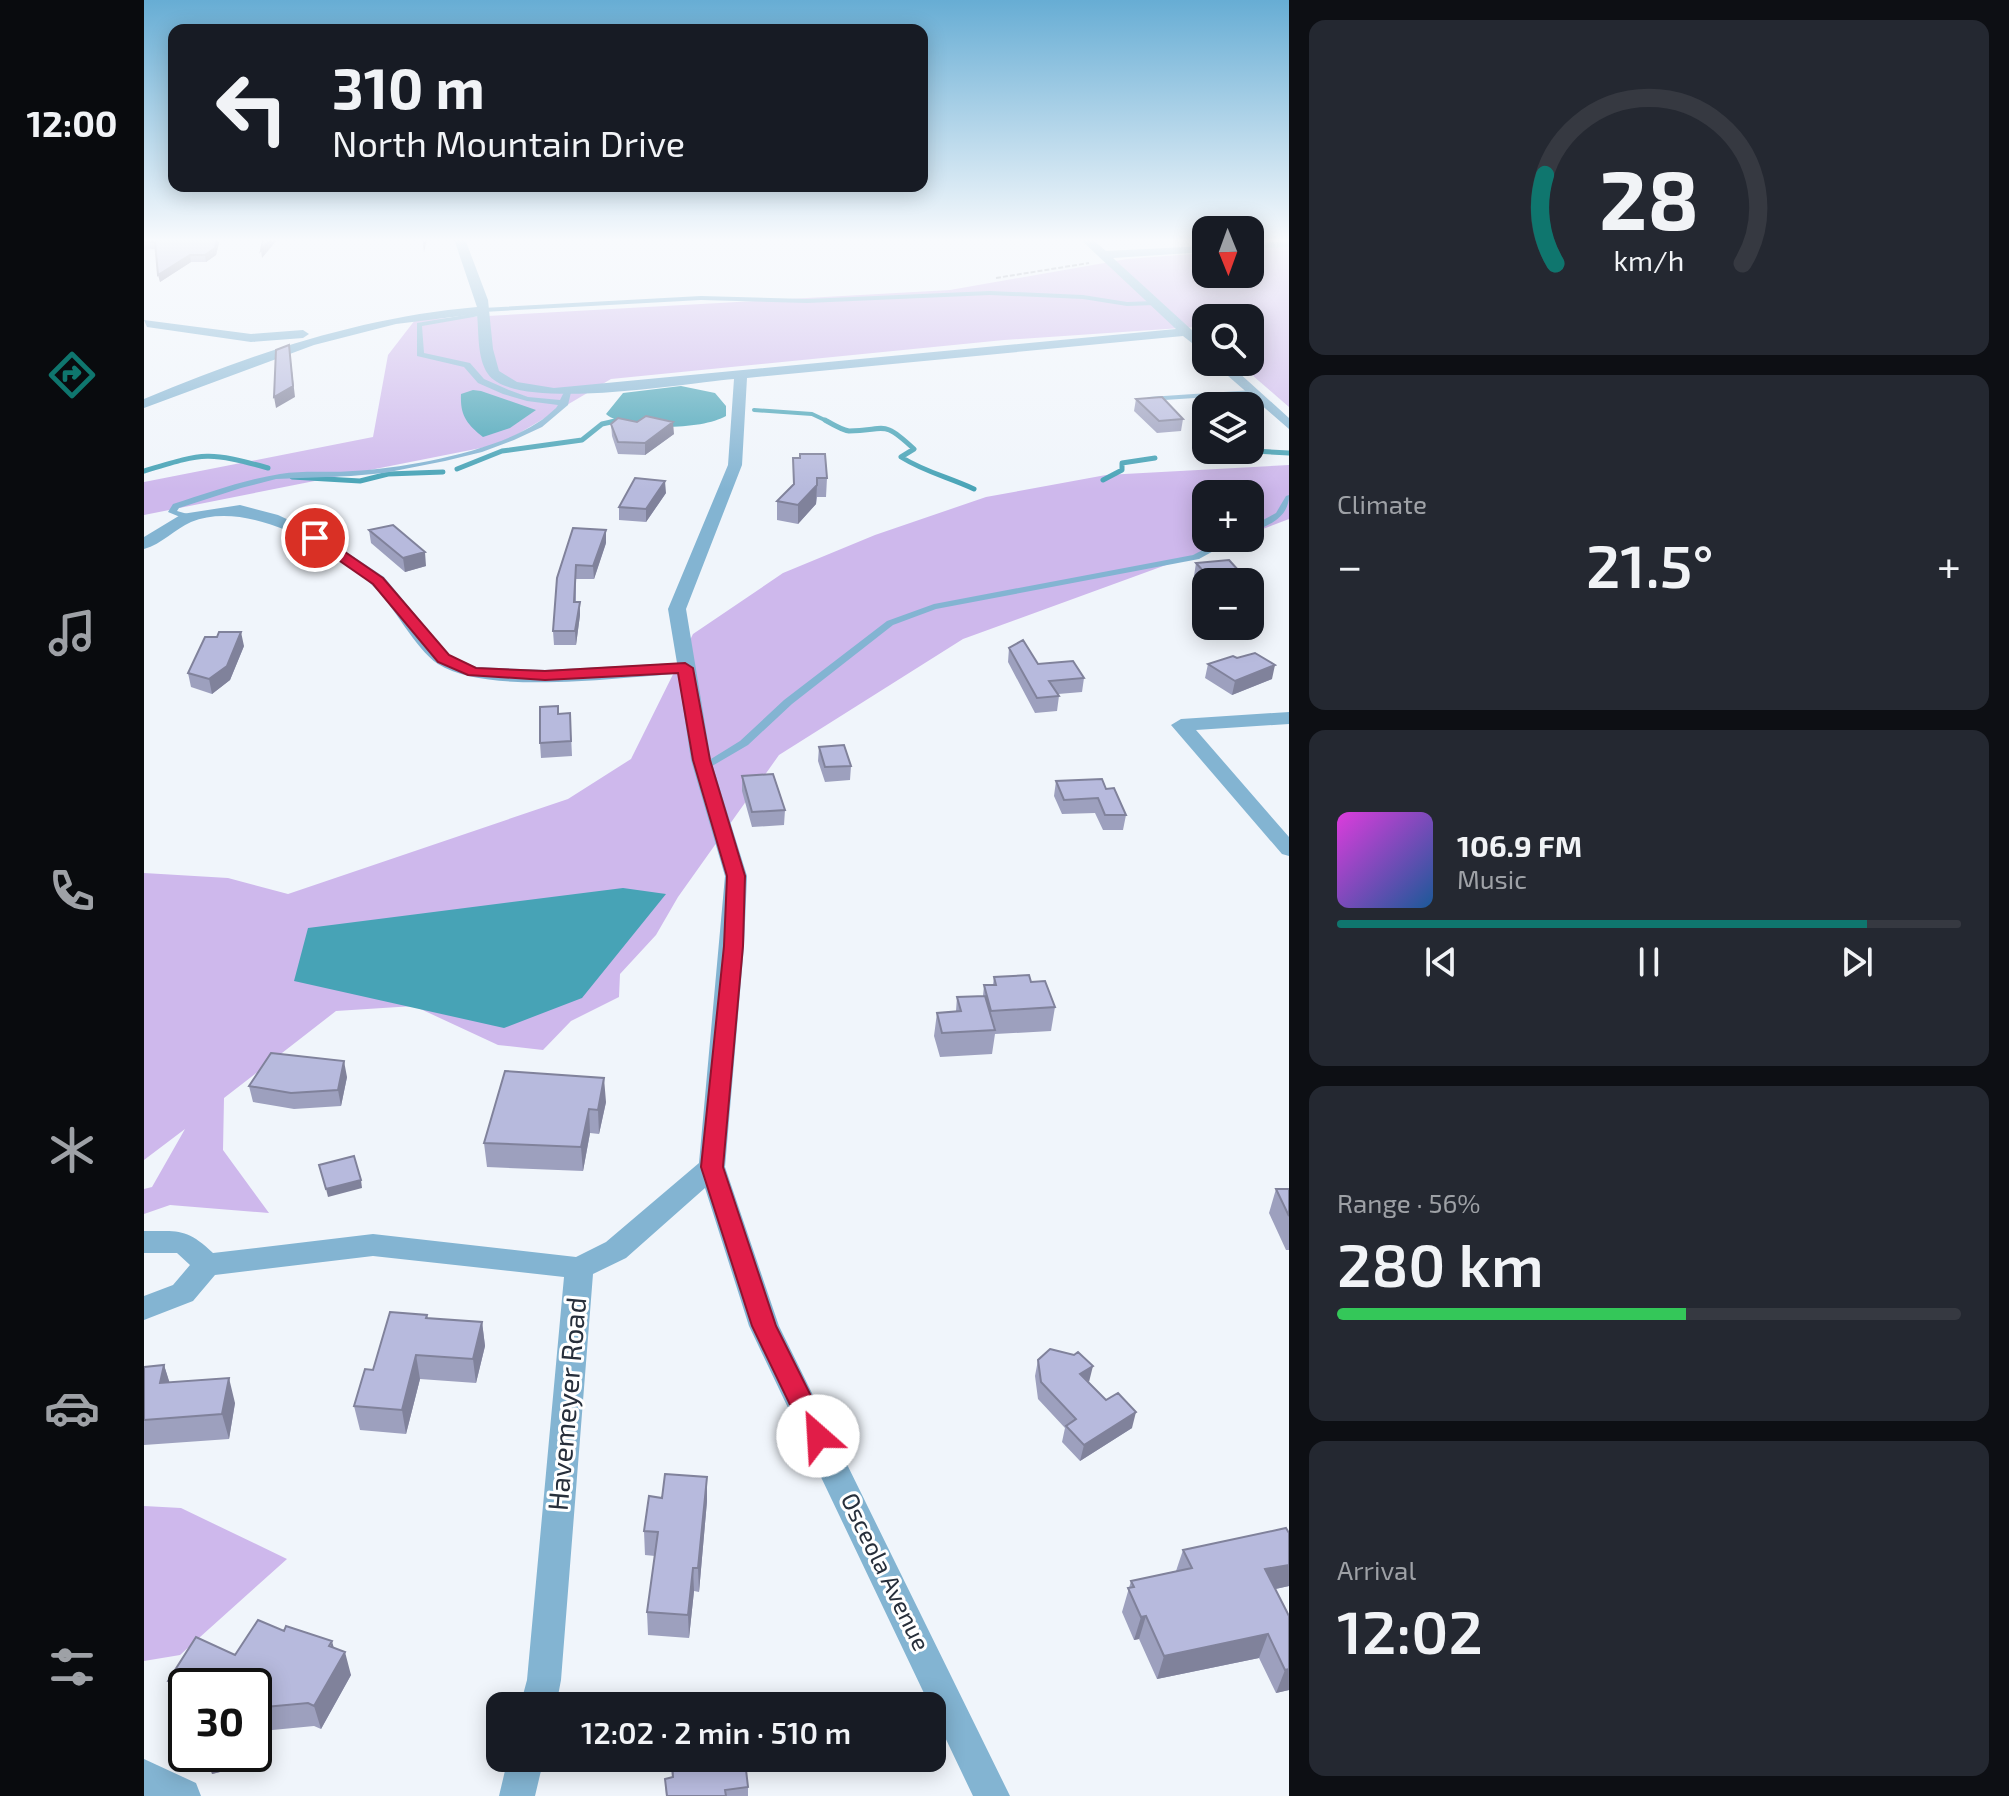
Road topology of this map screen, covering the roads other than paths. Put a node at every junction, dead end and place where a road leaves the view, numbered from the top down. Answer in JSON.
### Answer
{"nodes":[{"id":1,"x":147,"y":323,"type":"dead end"},
{"id":2,"x":356,"y":323,"type":"edge"},
{"id":3,"x":369,"y":323,"type":"edge"},
{"id":4,"x":392,"y":323,"type":"edge"},
{"id":5,"x":425,"y":323,"type":"edge"},
{"id":6,"x":484,"y":323,"type":"edge"},
{"id":7,"x":1175,"y":323,"type":"edge"},
{"id":8,"x":382,"y":324,"type":"junction"},
{"id":9,"x":1185,"y":332,"type":"junction"},
{"id":10,"x":1192,"y":338,"type":"edge"},
{"id":11,"x":741,"y":372,"type":"junction"},
{"id":12,"x":1235,"y":376,"type":"edge"},
{"id":13,"x":1253,"y":392,"type":"edge"},
{"id":14,"x":1192,"y":396,"type":"edge"},
{"id":15,"x":567,"y":397,"type":"junction"},
{"id":16,"x":1139,"y":399,"type":"edge"},
{"id":17,"x":1264,"y":402,"type":"edge"},
{"id":18,"x":144,"y":404,"type":"edge"},
{"id":19,"x":1289,"y":425,"type":"edge"},
{"id":20,"x":1289,"y":498,"type":"edge"},
{"id":21,"x":188,"y":517,"type":"junction"},
{"id":22,"x":1264,"y":523,"type":"edge"},
{"id":23,"x":144,"y":544,"type":"edge"},
{"id":24,"x":1206,"y":552,"type":"edge"},
{"id":25,"x":685,"y":668,"type":"junction"},
{"id":26,"x":1289,"y":718,"type":"edge"},
{"id":27,"x":703,"y":767,"type":"junction"},
{"id":28,"x":1289,"y":850,"type":"edge"},
{"id":29,"x":712,"y":1167,"type":"junction"},
{"id":30,"x":144,"y":1242,"type":"edge"},
{"id":31,"x":207,"y":1265,"type":"junction"},
{"id":32,"x":579,"y":1268,"type":"junction"},
{"id":33,"x":144,"y":1308,"type":"edge"},
{"id":34,"x":541,"y":1692,"type":"edge"},
{"id":35,"x":523,"y":1772,"type":"edge"},
{"id":36,"x":144,"y":1777,"type":"edge"},
{"id":37,"x":183,"y":1796,"type":"edge"},
{"id":38,"x":517,"y":1796,"type":"edge"},
{"id":39,"x":992,"y":1796,"type":"edge"}],
"edges":[{"from":1,"to":2,"type":"street"},
{"from":3,"to":8,"type":"street"},
{"from":4,"to":8,"type":"street"},
{"from":5,"to":15,"type":"lane"},
{"from":6,"to":15,"type":"street"},
{"from":7,"to":9,"type":"street"},
{"from":8,"to":18,"type":"street"},
{"from":9,"to":10,"type":"street"},
{"from":9,"to":11,"type":"street"},
{"from":11,"to":15,"type":"street"},
{"from":11,"to":25,"type":"street","name":"Osceola Avenue"},
{"from":12,"to":13,"type":"street"},
{"from":14,"to":16,"type":"lane"},
{"from":15,"to":21,"type":"lane"},
{"from":17,"to":19,"type":"street"},
{"from":20,"to":22,"type":"lane"},
{"from":21,"to":23,"type":"street"},
{"from":21,"to":25,"type":"street"},
{"from":24,"to":27,"type":"lane"},
{"from":25,"to":27,"type":"street","name":"Osceola Avenue"},
{"from":26,"to":28,"type":"street"},
{"from":27,"to":29,"type":"street","name":"Osceola Avenue"},
{"from":29,"to":32,"type":"street","name":"Havemeyer Road"},
{"from":29,"to":39,"type":"street","name":"Osceola Avenue"},
{"from":30,"to":31,"type":"street"},
{"from":31,"to":32,"type":"street"},
{"from":31,"to":33,"type":"street"},
{"from":32,"to":34,"type":"street","name":"Havemeyer Road"},
{"from":35,"to":38,"type":"street"},
{"from":36,"to":37,"type":"street"}]}
